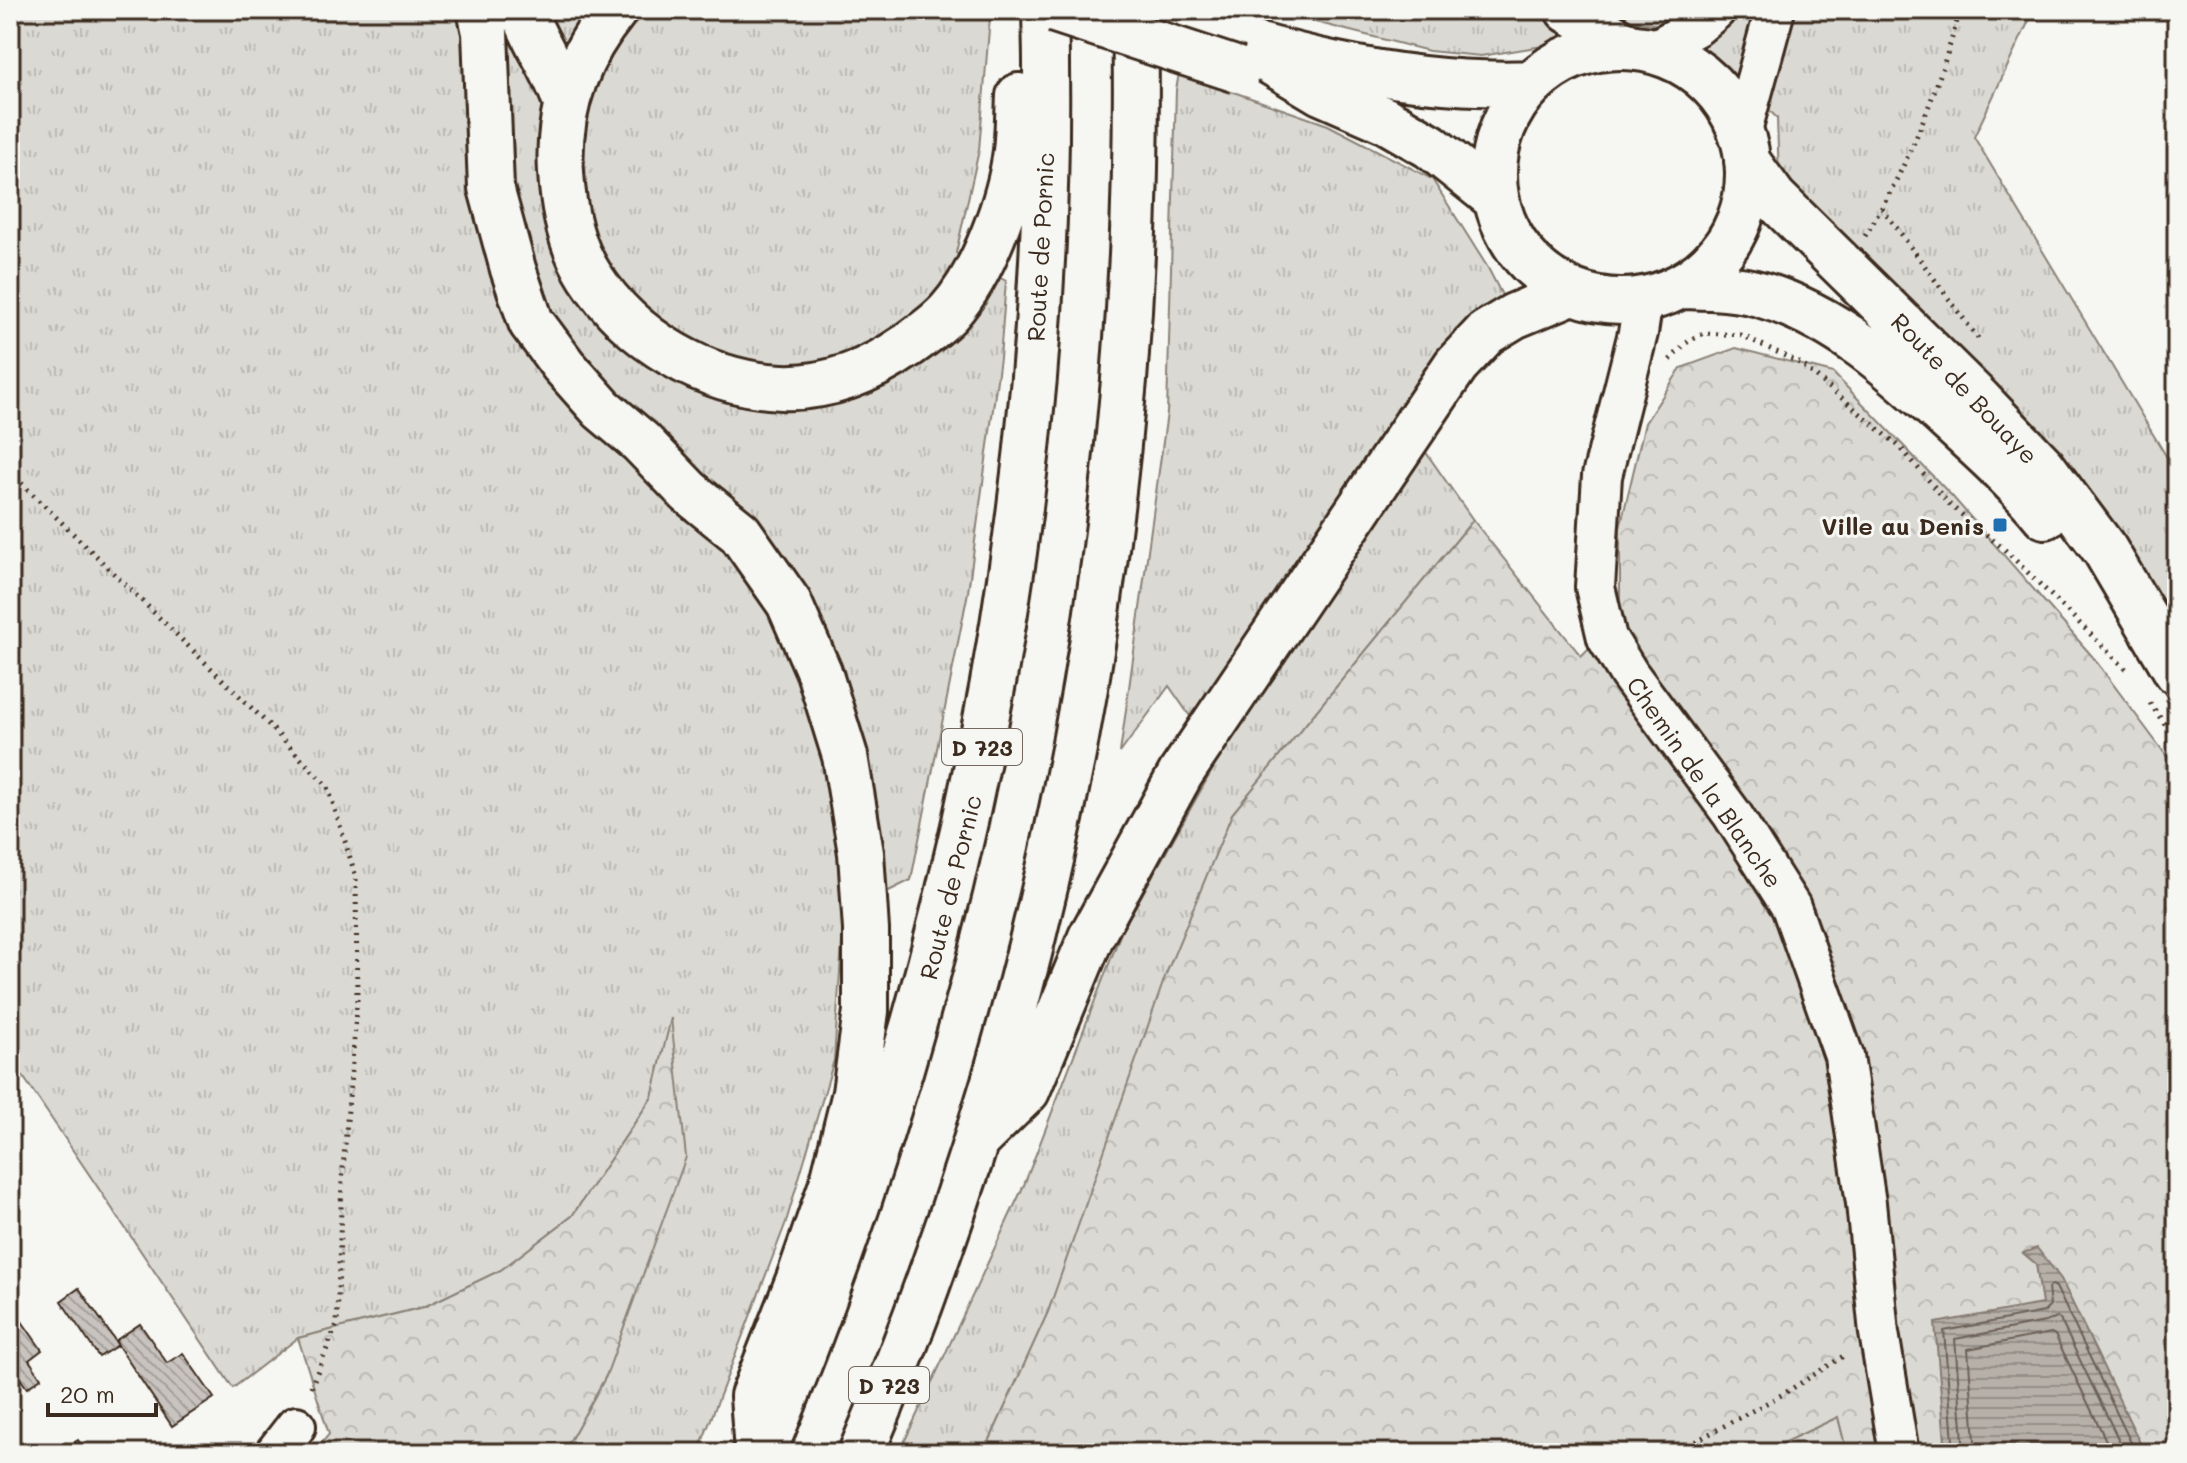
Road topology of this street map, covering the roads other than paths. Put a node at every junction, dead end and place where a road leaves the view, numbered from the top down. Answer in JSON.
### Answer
{"nodes":[{"id":1,"x":480,"y":10,"type":"edge"},
{"id":2,"x":523,"y":10,"type":"edge"},
{"id":3,"x":615,"y":10,"type":"edge"},
{"id":4,"x":1023,"y":10,"type":"edge"},
{"id":5,"x":1045,"y":10,"type":"edge"},
{"id":6,"x":1055,"y":10,"type":"edge"},
{"id":7,"x":1135,"y":10,"type":"edge"},
{"id":8,"x":1143,"y":10,"type":"edge"},
{"id":9,"x":1568,"y":10,"type":"edge"},
{"id":10,"x":1716,"y":10,"type":"edge"},
{"id":11,"x":1775,"y":10,"type":"edge"},
{"id":12,"x":1641,"y":49,"type":"junction"},
{"id":13,"x":1237,"y":55,"type":"junction"},
{"id":14,"x":1532,"y":83,"type":"junction"},
{"id":15,"x":565,"y":101,"type":"junction"},
{"id":16,"x":1744,"y":147,"type":"junction"},
{"id":17,"x":1495,"y":198,"type":"junction"},
{"id":18,"x":1572,"y":292,"type":"junction"},
{"id":19,"x":1662,"y":293,"type":"junction"},
{"id":20,"x":2160,"y":669,"type":"edge"},
{"id":21,"x":976,"y":1142,"type":"junction"},
{"id":22,"x":760,"y":1453,"type":"edge"},
{"id":23,"x":861,"y":1453,"type":"edge"},
{"id":24,"x":1899,"y":1453,"type":"edge"}],
"edges":[{"from":1,"to":22,"type":"main road"},
{"from":2,"to":15,"type":"main road"},
{"from":3,"to":15,"type":"main road"},
{"from":4,"to":15,"type":"main road"},
{"from":5,"to":22,"type":"main road","name":"Route de Pornic","number":"D 723"},
{"from":6,"to":13,"type":"main road","bridge":true},
{"from":7,"to":21,"type":"main road","number":"D 723"},
{"from":8,"to":13,"type":"main road"},
{"from":9,"to":12,"type":"main road"},
{"from":10,"to":12,"type":"street"},
{"from":11,"to":16,"type":"street"},
{"from":12,"to":14,"type":"main road"},
{"from":12,"to":16,"type":"main road"},
{"from":13,"to":14,"type":"main road"},
{"from":13,"to":17,"type":"main road"},
{"from":14,"to":17,"type":"main road"},
{"from":16,"to":19,"type":"main road"},
{"from":16,"to":20,"type":"main road","name":"Route de Bouaye"},
{"from":17,"to":18,"type":"main road"},
{"from":18,"to":19,"type":"main road"},
{"from":18,"to":21,"type":"main road"},
{"from":19,"to":20,"type":"main road","name":"Route de Bouaye"},
{"from":19,"to":24,"type":"street","name":"Chemin de la Blanche"},
{"from":21,"to":23,"type":"main road","number":"D 723"}]}
